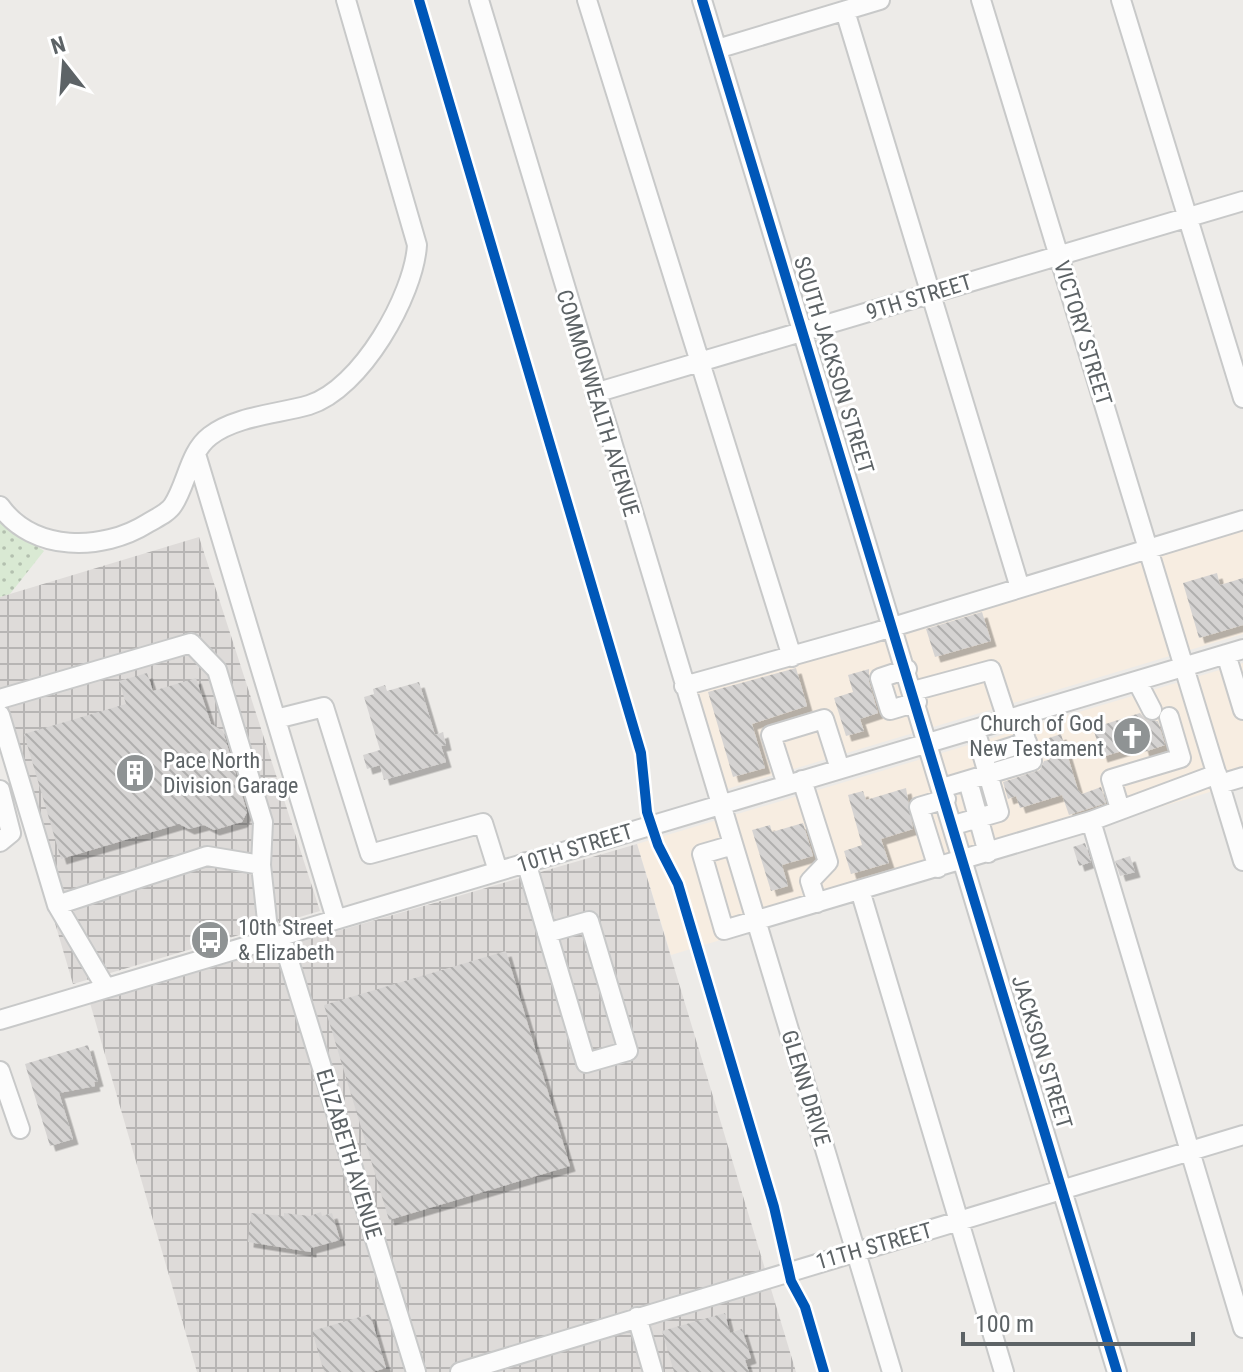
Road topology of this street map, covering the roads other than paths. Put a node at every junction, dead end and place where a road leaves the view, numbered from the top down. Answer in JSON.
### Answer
{"nodes":[{"id":1,"x":346,"y":0,"type":"edge"},
{"id":2,"x":479,"y":0,"type":"edge"},
{"id":3,"x":587,"y":0,"type":"edge"},
{"id":4,"x":702,"y":0,"type":"edge"},
{"id":5,"x":880,"y":0,"type":"edge"},
{"id":6,"x":981,"y":0,"type":"edge"},
{"id":7,"x":1121,"y":0,"type":"edge"},
{"id":8,"x":845,"y":11,"type":"junction"},
{"id":9,"x":717,"y":49,"type":"junction"},
{"id":10,"x":1243,"y":201,"type":"edge"},
{"id":11,"x":1187,"y":217,"type":"junction"},
{"id":12,"x":1059,"y":255,"type":"junction"},
{"id":13,"x":932,"y":293,"type":"junction"},
{"id":14,"x":803,"y":332,"type":"junction"},
{"id":15,"x":700,"y":362,"type":"junction"},
{"id":16,"x":595,"y":393,"type":"junction"},
{"id":17,"x":1243,"y":398,"type":"edge"},
{"id":18,"x":196,"y":454,"type":"junction"},
{"id":19,"x":0,"y":506,"type":"edge"},
{"id":20,"x":1243,"y":520,"type":"edge"},
{"id":21,"x":1149,"y":549,"type":"junction"},
{"id":22,"x":1020,"y":588,"type":"junction"},
{"id":23,"x":894,"y":627,"type":"junction"},
{"id":24,"x":1234,"y":652,"type":"edge"},
{"id":25,"x":792,"y":657,"type":"junction"},
{"id":26,"x":1185,"y":666,"type":"junction"},
{"id":27,"x":907,"y":669,"type":"junction"},
{"id":28,"x":1137,"y":681,"type":"junction"},
{"id":29,"x":684,"y":686,"type":"junction"},
{"id":30,"x":915,"y":697,"type":"junction"},
{"id":31,"x":0,"y":699,"type":"edge"},
{"id":32,"x":1243,"y":710,"type":"edge"},
{"id":33,"x":1161,"y":714,"type":"junction"},
{"id":34,"x":1199,"y":714,"type":"junction"},
{"id":35,"x":0,"y":715,"type":"edge"},
{"id":36,"x":1013,"y":717,"type":"junction"},
{"id":37,"x":276,"y":719,"type":"junction"},
{"id":38,"x":975,"y":729,"type":"junction"},
{"id":39,"x":929,"y":743,"type":"junction"},
{"id":40,"x":986,"y":765,"type":"junction"},
{"id":41,"x":840,"y":769,"type":"junction"},
{"id":42,"x":1243,"y":777,"type":"edge"},
{"id":43,"x":1218,"y":779,"type":"junction"},
{"id":44,"x":968,"y":781,"type":"junction"},
{"id":45,"x":794,"y":782,"type":"junction"},
{"id":46,"x":0,"y":790,"type":"edge"},
{"id":47,"x":944,"y":794,"type":"junction"},
{"id":48,"x":721,"y":804,"type":"junction"},
{"id":49,"x":1120,"y":809,"type":"junction"},
{"id":50,"x":978,"y":818,"type":"junction"},
{"id":51,"x":1091,"y":821,"type":"junction"},
{"id":52,"x":954,"y":825,"type":"junction"},
{"id":53,"x":0,"y":842,"type":"edge"},
{"id":54,"x":733,"y":845,"type":"junction"},
{"id":55,"x":988,"y":853,"type":"junction"},
{"id":56,"x":964,"y":860,"type":"junction"},
{"id":57,"x":1243,"y":861,"type":"edge"},
{"id":58,"x":526,"y":862,"type":"junction"},
{"id":59,"x":261,"y":865,"type":"junction"},
{"id":60,"x":938,"y":868,"type":"junction"},
{"id":61,"x":498,"y":871,"type":"junction"},
{"id":62,"x":860,"y":890,"type":"junction"},
{"id":63,"x":817,"y":903,"type":"junction"},
{"id":64,"x":57,"y":905,"type":"junction"},
{"id":65,"x":336,"y":919,"type":"junction"},
{"id":66,"x":756,"y":921,"type":"junction"},
{"id":67,"x":547,"y":933,"type":"junction"},
{"id":68,"x":275,"y":937,"type":"junction"},
{"id":69,"x":106,"y":988,"type":"junction"},
{"id":70,"x":0,"y":1020,"type":"edge"},
{"id":71,"x":0,"y":1071,"type":"edge"},
{"id":72,"x":20,"y":1129,"type":"dead end"},
{"id":73,"x":1243,"y":1135,"type":"edge"},
{"id":74,"x":1191,"y":1151,"type":"junction"},
{"id":75,"x":1063,"y":1190,"type":"junction"},
{"id":76,"x":958,"y":1221,"type":"junction"},
{"id":77,"x":856,"y":1251,"type":"junction"},
{"id":78,"x":637,"y":1317,"type":"junction"},
{"id":79,"x":1243,"y":1328,"type":"edge"},
{"id":80,"x":416,"y":1372,"type":"edge"},
{"id":81,"x":460,"y":1372,"type":"edge"},
{"id":82,"x":653,"y":1372,"type":"edge"},
{"id":83,"x":892,"y":1372,"type":"edge"},
{"id":84,"x":1004,"y":1372,"type":"edge"},
{"id":85,"x":1117,"y":1372,"type":"edge"}],
"edges":[{"from":1,"to":18,"type":"street"},
{"from":2,"to":16,"type":"street","name":"COMMONWEALTH AVENUE"},
{"from":3,"to":15,"type":"street"},
{"from":4,"to":9,"type":"street","name":"SOUTH JACKSON STREET"},
{"from":5,"to":8,"type":"street"},
{"from":6,"to":12,"type":"street","name":"VICTORY STREET"},
{"from":7,"to":11,"type":"street"},
{"from":8,"to":9,"type":"street"},
{"from":8,"to":13,"type":"street"},
{"from":9,"to":14,"type":"street","name":"SOUTH JACKSON STREET"},
{"from":10,"to":11,"type":"street","name":"9TH STREET"},
{"from":11,"to":12,"type":"street","name":"9TH STREET"},
{"from":11,"to":17,"type":"street"},
{"from":12,"to":13,"type":"street","name":"9TH STREET"},
{"from":12,"to":21,"type":"street","name":"VICTORY STREET"},
{"from":13,"to":14,"type":"street","name":"9TH STREET"},
{"from":13,"to":22,"type":"street"},
{"from":14,"to":15,"type":"street","name":"9TH STREET"},
{"from":14,"to":23,"type":"street","name":"SOUTH JACKSON STREET"},
{"from":15,"to":16,"type":"street","name":"9TH STREET"},
{"from":15,"to":25,"type":"street"},
{"from":16,"to":29,"type":"street","name":"COMMONWEALTH AVENUE"},
{"from":18,"to":19,"type":"street"},
{"from":18,"to":37,"type":"street"},
{"from":20,"to":21,"type":"street"},
{"from":21,"to":22,"type":"street"},
{"from":21,"to":26,"type":"street","name":"VICTORY STREET"},
{"from":22,"to":23,"type":"street"},
{"from":23,"to":25,"type":"street"},
{"from":23,"to":27,"type":"street","name":"SOUTH JACKSON STREET"},
{"from":24,"to":26,"type":"street","name":"10TH STREET"},
{"from":24,"to":32,"type":"street"},
{"from":25,"to":29,"type":"street"},
{"from":26,"to":28,"type":"street","name":"10TH STREET"},
{"from":26,"to":34,"type":"street","name":"VICTORY STREET"},
{"from":27,"to":30,"type":"street","name":"SOUTH JACKSON STREET"},
{"from":27,"to":30,"type":"street"},
{"from":28,"to":33,"type":"street"},
{"from":28,"to":36,"type":"street","name":"10TH STREET"},
{"from":29,"to":48,"type":"street","name":"COMMONWEALTH AVENUE"},
{"from":30,"to":36,"type":"street"},
{"from":30,"to":39,"type":"street","name":"SOUTH JACKSON STREET"},
{"from":31,"to":59,"type":"street","name":"ELIZABETH AVENUE"},
{"from":33,"to":34,"type":"street"},
{"from":33,"to":49,"type":"street"},
{"from":34,"to":43,"type":"street","name":"VICTORY STREET"},
{"from":35,"to":64,"type":"street"},
{"from":36,"to":38,"type":"street","name":"10TH STREET"},
{"from":36,"to":40,"type":"street"},
{"from":37,"to":61,"type":"street"},
{"from":37,"to":65,"type":"street"},
{"from":38,"to":39,"type":"street","name":"10TH STREET"},
{"from":38,"to":40,"type":"street"},
{"from":39,"to":41,"type":"street","name":"10TH STREET"},
{"from":39,"to":47,"type":"street","name":"JACKSON STREET"},
{"from":40,"to":44,"type":"street"},
{"from":40,"to":50,"type":"street"},
{"from":41,"to":45,"type":"street","name":"10TH STREET"},
{"from":41,"to":45,"type":"street"},
{"from":42,"to":43,"type":"street"},
{"from":43,"to":49,"type":"street"},
{"from":43,"to":57,"type":"street","name":"VICTORY STREET"},
{"from":44,"to":47,"type":"street"},
{"from":44,"to":50,"type":"street"},
{"from":45,"to":48,"type":"street","name":"10TH STREET"},
{"from":45,"to":63,"type":"street"},
{"from":46,"to":53,"type":"street"},
{"from":47,"to":52,"type":"street","name":"JACKSON STREET"},
{"from":47,"to":60,"type":"street"},
{"from":48,"to":54,"type":"street","name":"GLENN DRIVE"},
{"from":48,"to":58,"type":"street","name":"10TH STREET"},
{"from":49,"to":51,"type":"street"},
{"from":50,"to":52,"type":"street"},
{"from":50,"to":55,"type":"street"},
{"from":51,"to":55,"type":"street"},
{"from":51,"to":74,"type":"street"},
{"from":52,"to":56,"type":"street","name":"JACKSON STREET"},
{"from":54,"to":66,"type":"street","name":"GLENN DRIVE"},
{"from":54,"to":66,"type":"street"},
{"from":55,"to":56,"type":"street"},
{"from":56,"to":60,"type":"street"},
{"from":56,"to":75,"type":"street","name":"JACKSON STREET"},
{"from":58,"to":61,"type":"street","name":"10TH STREET"},
{"from":58,"to":67,"type":"street"},
{"from":59,"to":64,"type":"street"},
{"from":59,"to":68,"type":"street","name":"ELIZABETH AVENUE"},
{"from":60,"to":62,"type":"street"},
{"from":61,"to":65,"type":"street","name":"10TH STREET"},
{"from":62,"to":63,"type":"street"},
{"from":62,"to":76,"type":"street"},
{"from":63,"to":66,"type":"street"},
{"from":64,"to":69,"type":"street"},
{"from":65,"to":68,"type":"street","name":"10TH STREET"},
{"from":66,"to":77,"type":"street","name":"GLENN DRIVE"},
{"from":67,"to":67,"type":"street"},
{"from":68,"to":69,"type":"street","name":"10TH STREET"},
{"from":68,"to":80,"type":"street","name":"ELIZABETH AVENUE"},
{"from":69,"to":70,"type":"street","name":"10TH STREET"},
{"from":71,"to":72,"type":"street"},
{"from":73,"to":74,"type":"street","name":"11TH STREET"},
{"from":74,"to":75,"type":"street","name":"11TH STREET"},
{"from":74,"to":79,"type":"street"},
{"from":75,"to":76,"type":"street","name":"11TH STREET"},
{"from":75,"to":85,"type":"street","name":"JACKSON STREET"},
{"from":76,"to":77,"type":"street","name":"11TH STREET"},
{"from":76,"to":84,"type":"street"},
{"from":77,"to":78,"type":"street","name":"11TH STREET"},
{"from":77,"to":83,"type":"street","name":"GLENN DRIVE"},
{"from":78,"to":81,"type":"street","name":"11TH STREET"},
{"from":78,"to":82,"type":"street"}]}
